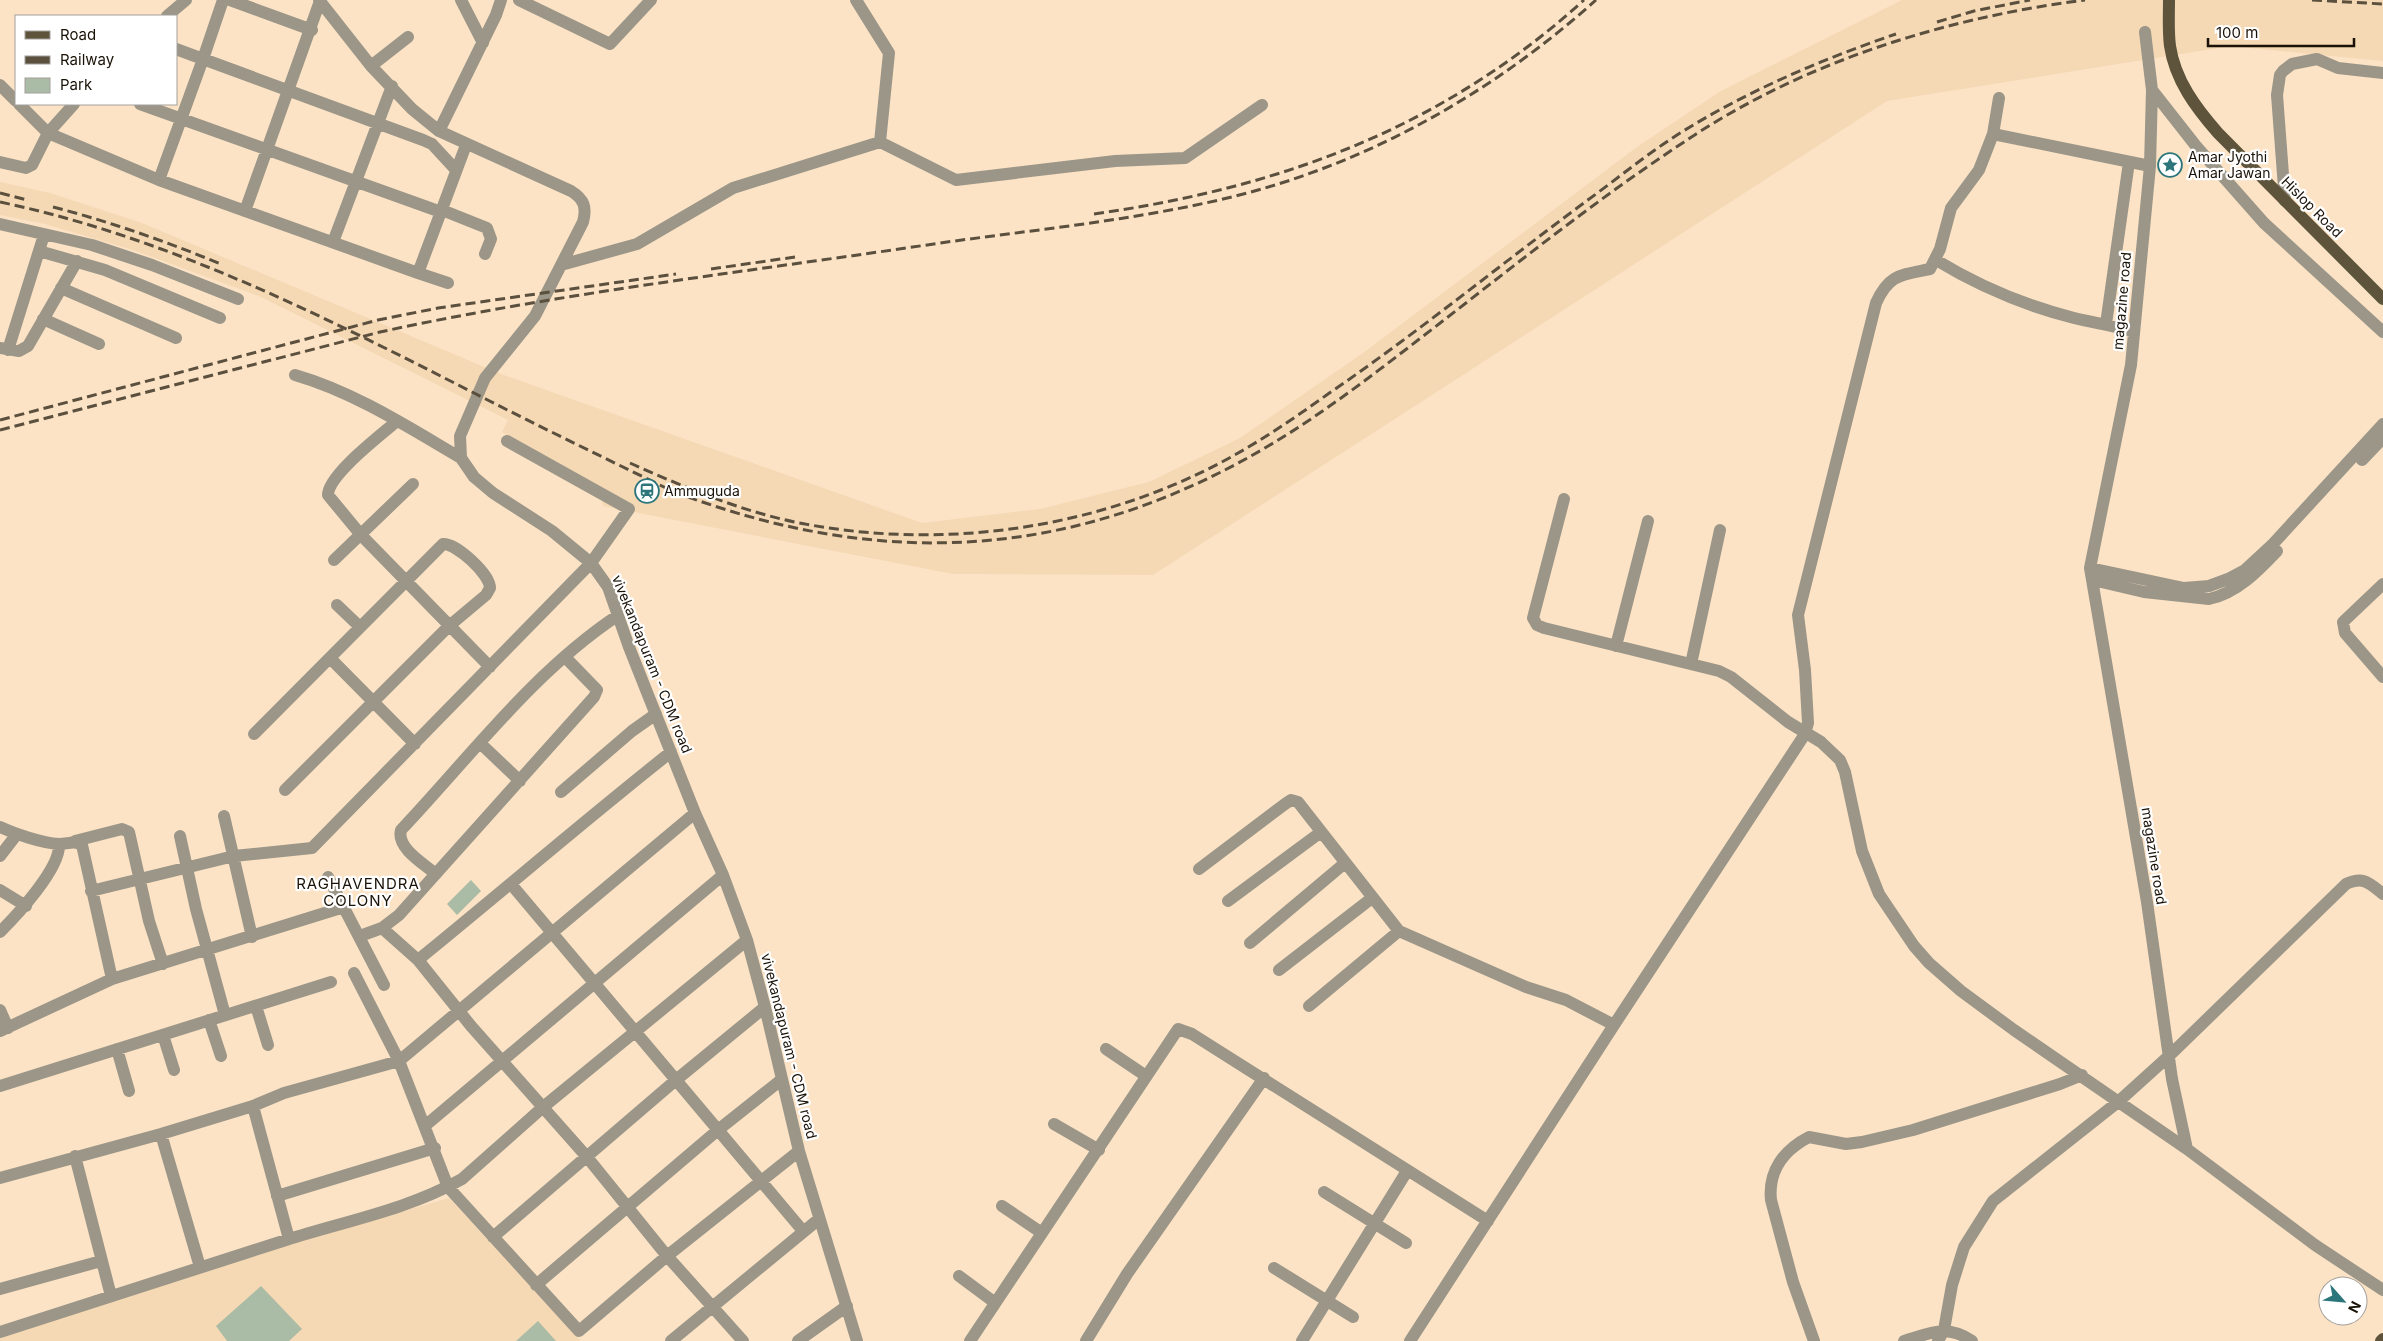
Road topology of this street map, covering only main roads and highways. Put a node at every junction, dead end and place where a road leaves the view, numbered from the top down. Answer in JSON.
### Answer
{"nodes":[{"id":1,"x":2169,"y":0,"type":"edge"},
{"id":2,"x":2383,"y":299,"type":"edge"}],
"edges":[{"from":1,"to":2,"type":"main road","name":"Hislop Road"}]}
